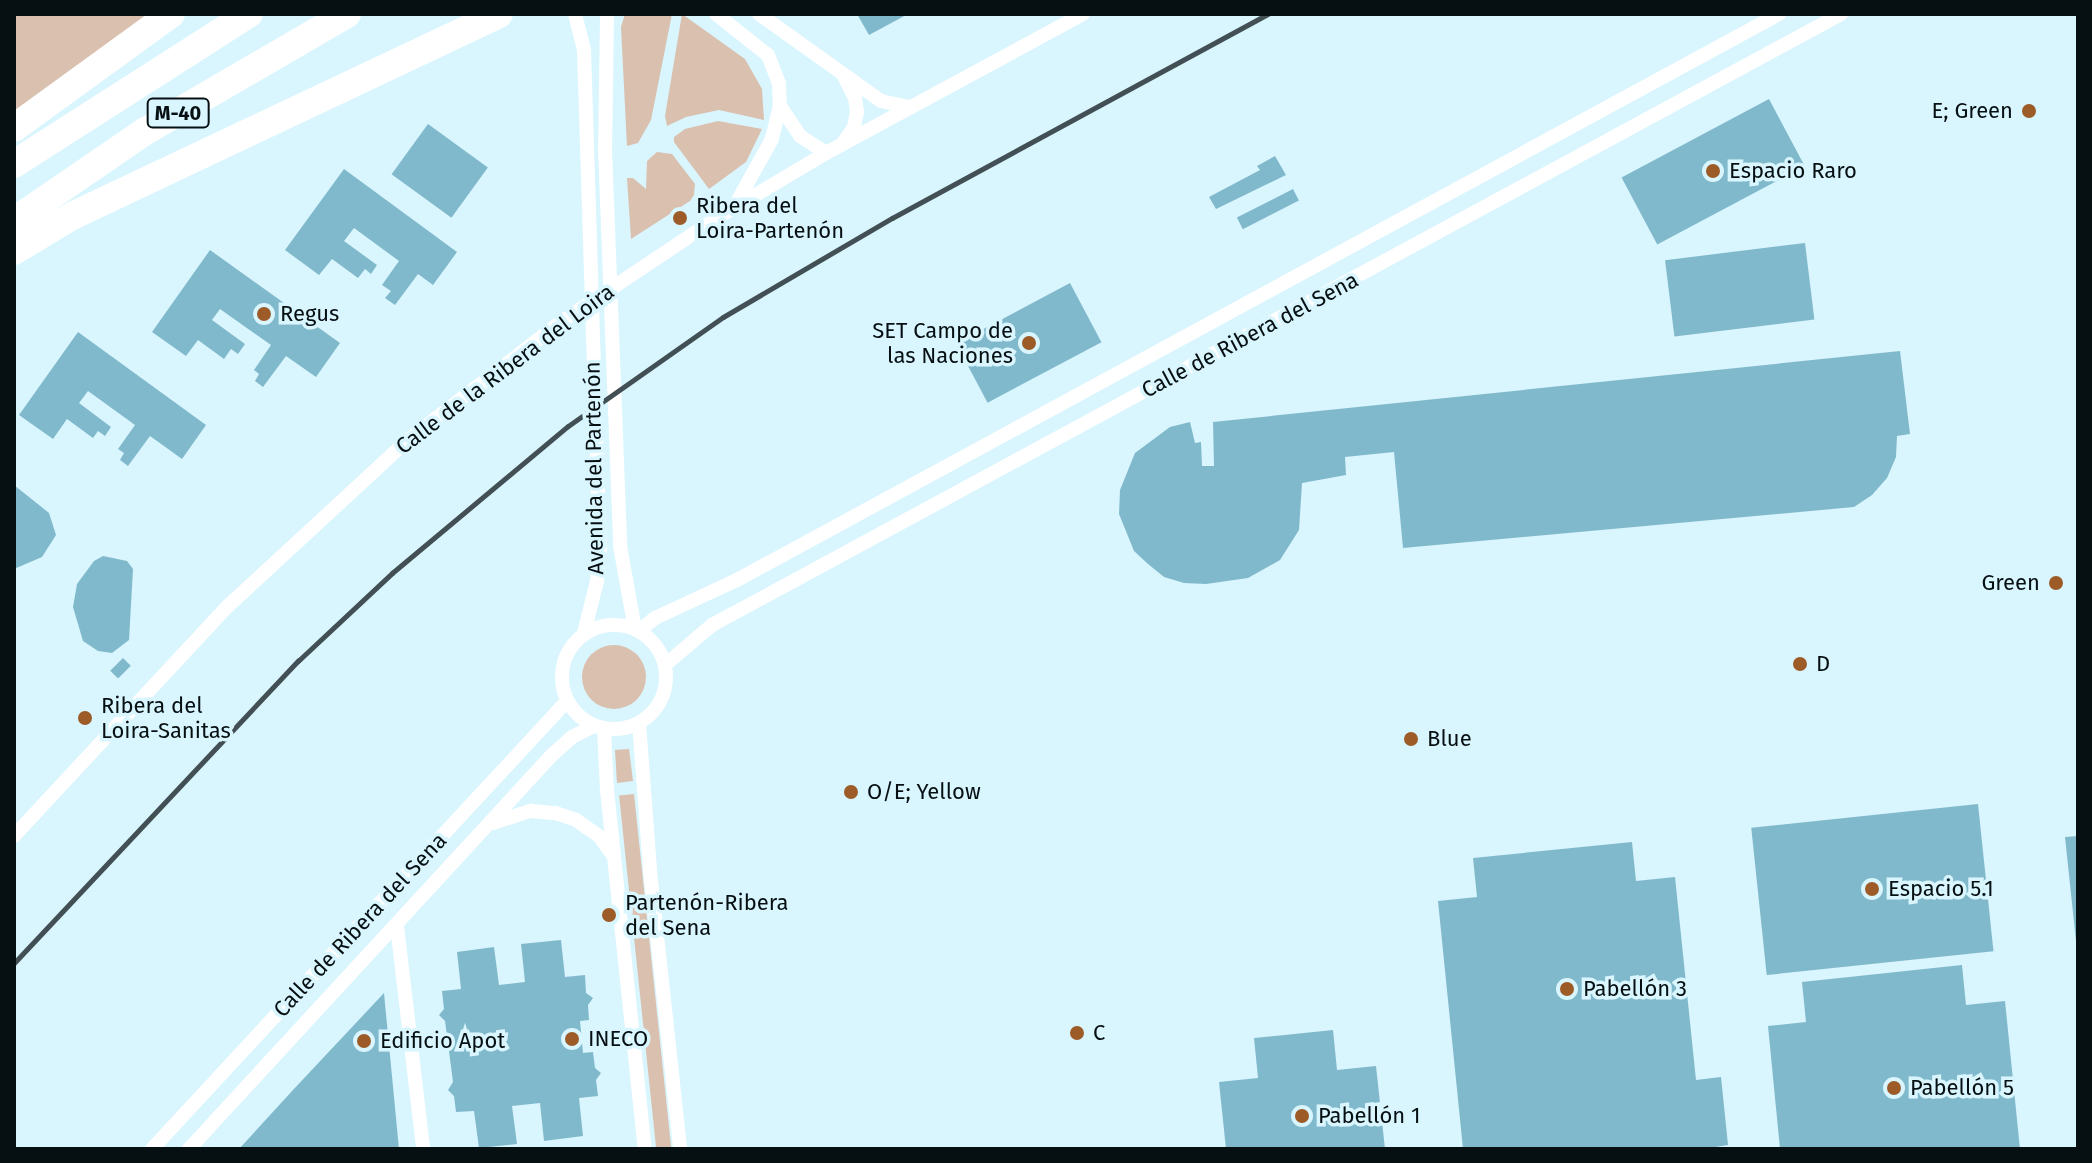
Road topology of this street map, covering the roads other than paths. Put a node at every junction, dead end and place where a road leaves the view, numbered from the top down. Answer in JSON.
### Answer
{"nodes":[{"id":1,"x":171,"y":14,"type":"edge"},
{"id":2,"x":249,"y":14,"type":"edge"},
{"id":3,"x":347,"y":14,"type":"edge"},
{"id":4,"x":499,"y":14,"type":"edge"},
{"id":5,"x":575,"y":14,"type":"edge"},
{"id":6,"x":607,"y":14,"type":"edge"},
{"id":7,"x":716,"y":14,"type":"edge"},
{"id":8,"x":759,"y":14,"type":"edge"},
{"id":9,"x":1083,"y":14,"type":"edge"},
{"id":10,"x":1779,"y":14,"type":"edge"},
{"id":11,"x":1841,"y":14,"type":"edge"},
{"id":12,"x":836,"y":69,"type":"junction"},
{"id":13,"x":780,"y":106,"type":"junction"},
{"id":14,"x":910,"y":107,"type":"junction"},
{"id":15,"x":14,"y":128,"type":"edge"},
{"id":16,"x":841,"y":146,"type":"junction"},
{"id":17,"x":826,"y":153,"type":"junction"},
{"id":18,"x":14,"y":164,"type":"edge"},
{"id":19,"x":734,"y":208,"type":"junction"},
{"id":20,"x":14,"y":221,"type":"edge"},
{"id":21,"x":14,"y":251,"type":"edge"},
{"id":22,"x":637,"y":630,"type":"junction"},
{"id":23,"x":584,"y":633,"type":"junction"},
{"id":24,"x":665,"y":665,"type":"junction"},
{"id":25,"x":567,"y":701,"type":"junction"},
{"id":26,"x":639,"y":723,"type":"junction"},
{"id":27,"x":599,"y":727,"type":"junction"},
{"id":28,"x":493,"y":823,"type":"junction"},
{"id":29,"x":14,"y":836,"type":"edge"},
{"id":30,"x":614,"y":857,"type":"junction"},
{"id":31,"x":397,"y":926,"type":"junction"},
{"id":32,"x":152,"y":1149,"type":"edge"},
{"id":33,"x":189,"y":1149,"type":"edge"},
{"id":34,"x":423,"y":1149,"type":"edge"},
{"id":35,"x":645,"y":1149,"type":"edge"},
{"id":36,"x":680,"y":1149,"type":"edge"}],
"edges":[{"from":1,"to":15,"type":"highway"},
{"from":2,"to":18,"type":"highway","number":"M-40"},
{"from":3,"to":20,"type":"highway","number":"M-40"},
{"from":4,"to":21,"type":"highway"},
{"from":5,"to":23,"type":"street","name":"Avenida del Partenón"},
{"from":6,"to":22,"type":"street","name":"Avenida del Partenón"},
{"from":7,"to":13,"type":"street"},
{"from":8,"to":12,"type":"street"},
{"from":9,"to":14,"type":"street","name":"Calle de la Ribera del Loira"},
{"from":10,"to":22,"type":"street","name":"Calle de Ribera del Sena"},
{"from":11,"to":24,"type":"street","name":"Calle de Ribera del Sena"},
{"from":12,"to":14,"type":"street"},
{"from":12,"to":16,"type":"street"},
{"from":13,"to":17,"type":"street"},
{"from":13,"to":19,"type":"street"},
{"from":14,"to":16,"type":"street","name":"Calle de la Ribera del Loira"},
{"from":16,"to":17,"type":"street","name":"Calle de la Ribera del Loira"},
{"from":17,"to":19,"type":"street","name":"Calle de la Ribera del Loira"},
{"from":19,"to":29,"type":"street","name":"Calle de la Ribera del Loira"},
{"from":22,"to":23,"type":"street"},
{"from":22,"to":24,"type":"street"},
{"from":23,"to":25,"type":"street"},
{"from":24,"to":26,"type":"street"},
{"from":25,"to":27,"type":"street"},
{"from":25,"to":32,"type":"street","name":"Calle de Ribera del Sena"},
{"from":26,"to":27,"type":"street"},
{"from":26,"to":36,"type":"street"},
{"from":27,"to":28,"type":"street","name":"Calle de Ribera del Sena"},
{"from":27,"to":30,"type":"street"},
{"from":28,"to":30,"type":"street"},
{"from":28,"to":31,"type":"street","name":"Calle de Ribera del Sena"},
{"from":30,"to":35,"type":"street"},
{"from":31,"to":33,"type":"street","name":"Calle de Ribera del Sena"},
{"from":31,"to":34,"type":"street"}]}
